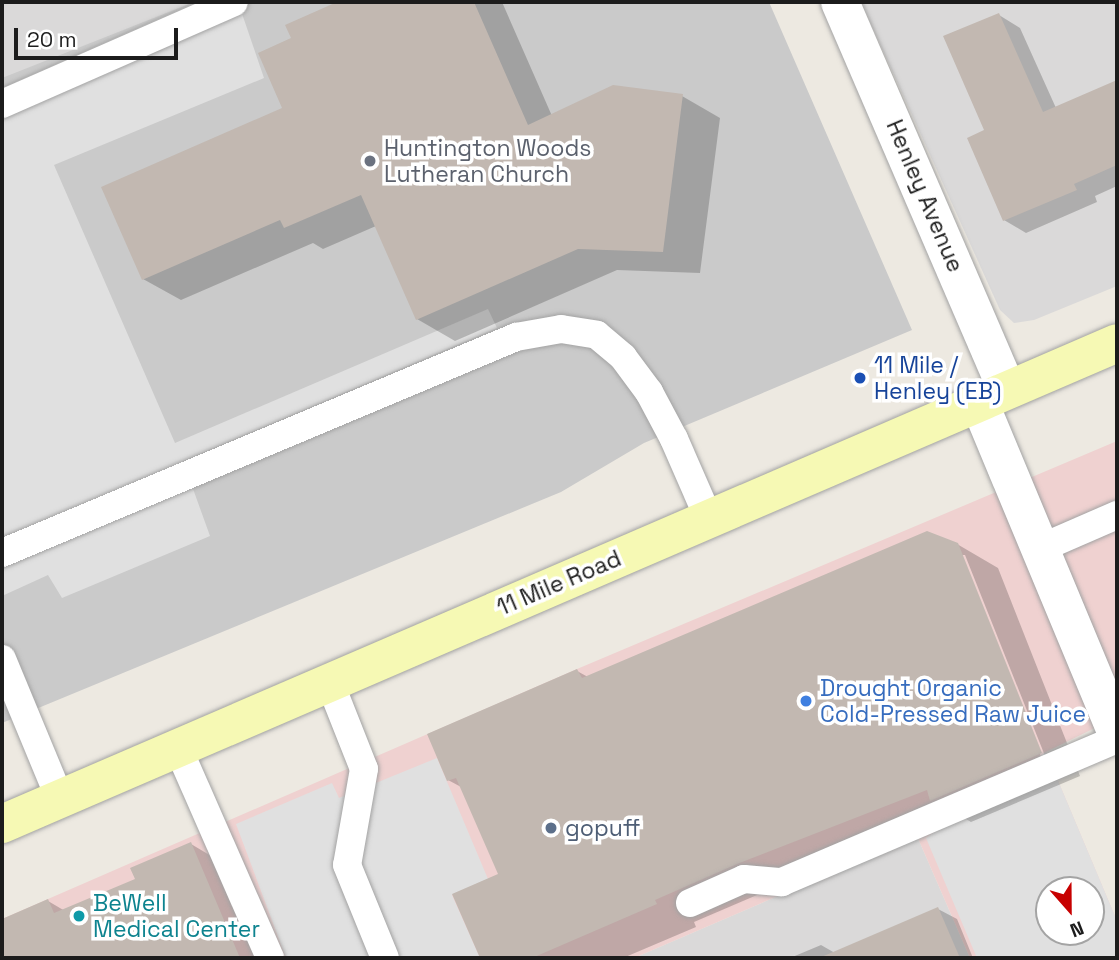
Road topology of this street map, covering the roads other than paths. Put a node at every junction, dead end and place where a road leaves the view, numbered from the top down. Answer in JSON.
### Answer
{"nodes":[{"id":1,"x":233,"y":2,"type":"edge"},
{"id":2,"x":840,"y":2,"type":"edge"},
{"id":3,"x":2,"y":104,"type":"edge"},
{"id":4,"x":1116,"y":347,"type":"edge"},
{"id":5,"x":993,"y":396,"type":"junction"},
{"id":6,"x":1117,"y":515,"type":"edge"},
{"id":7,"x":709,"y":519,"type":"junction"},
{"id":8,"x":1041,"y":548,"type":"junction"},
{"id":9,"x":2,"y":553,"type":"edge"},
{"id":10,"x":2,"y":659,"type":"edge"},
{"id":11,"x":330,"y":682,"type":"junction"},
{"id":12,"x":1117,"y":736,"type":"edge"},
{"id":13,"x":178,"y":748,"type":"junction"},
{"id":14,"x":60,"y":799,"type":"junction"},
{"id":15,"x":2,"y":824,"type":"edge"},
{"id":16,"x":690,"y":903,"type":"dead end"},
{"id":17,"x":270,"y":958,"type":"edge"},
{"id":18,"x":386,"y":958,"type":"edge"}],
"edges":[{"from":1,"to":3,"type":"lane"},
{"from":2,"to":5,"type":"street","name":"Henley Avenue"},
{"from":4,"to":5,"type":"main road","name":"11 Mile Road"},
{"from":5,"to":7,"type":"main road","name":"11 Mile Road"},
{"from":5,"to":8,"type":"street","name":"Henley Avenue"},
{"from":6,"to":8,"type":"lane"},
{"from":7,"to":9,"type":"lane"},
{"from":7,"to":11,"type":"main road","name":"11 Mile Road"},
{"from":8,"to":12,"type":"street","name":"Henley Avenue"},
{"from":10,"to":14,"type":"lane"},
{"from":11,"to":13,"type":"main road","name":"11 Mile Road"},
{"from":11,"to":18,"type":"lane"},
{"from":12,"to":16,"type":"lane"},
{"from":13,"to":14,"type":"main road","name":"11 Mile Road"},
{"from":13,"to":17,"type":"lane"},
{"from":14,"to":15,"type":"main road","name":"11 Mile Road"}]}
